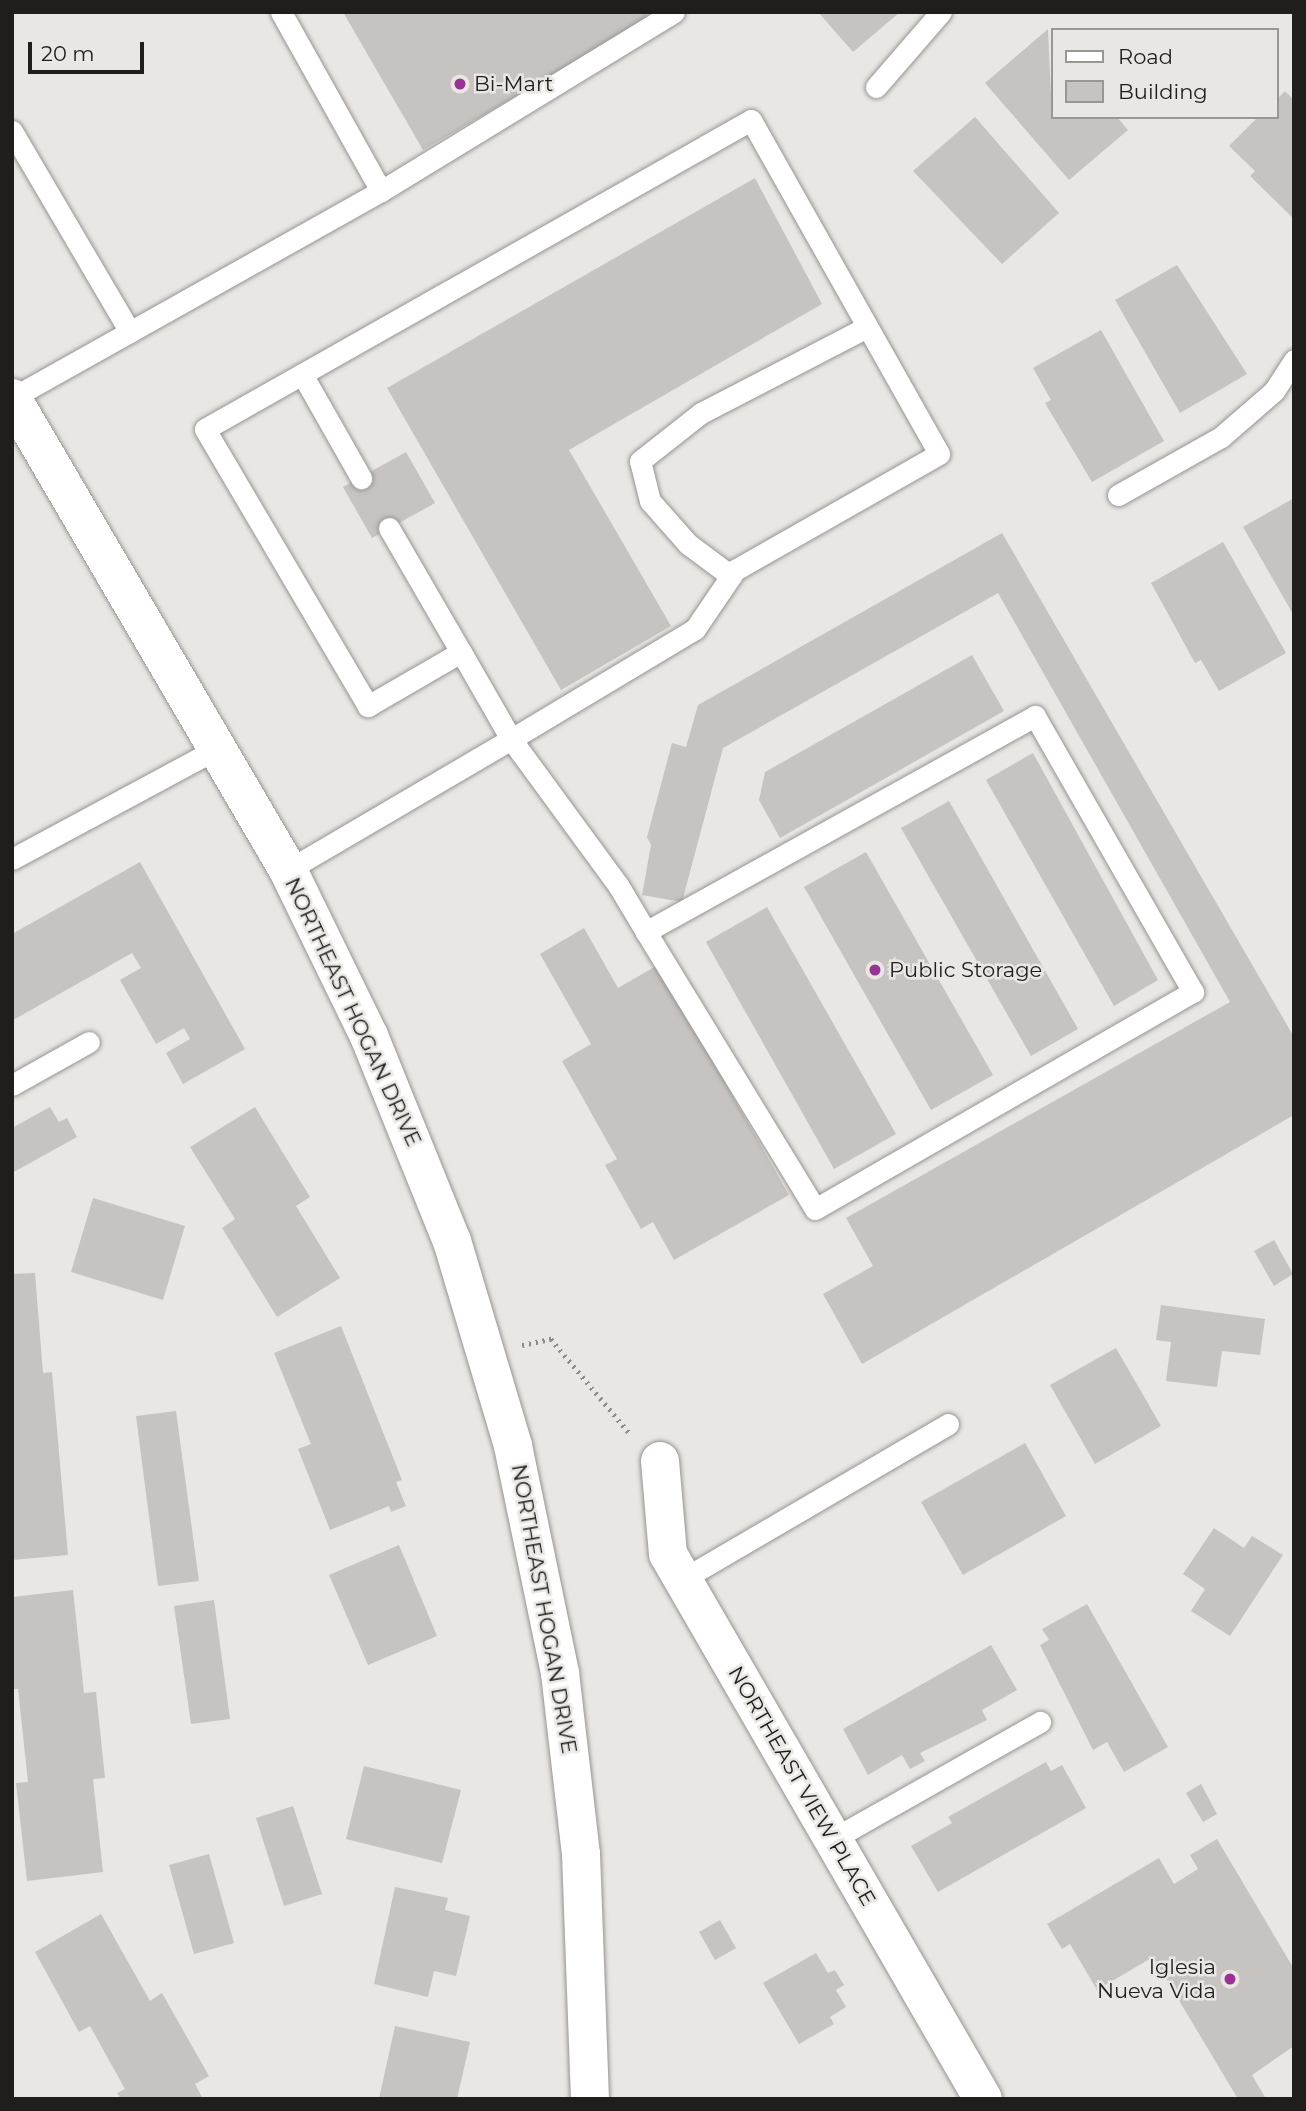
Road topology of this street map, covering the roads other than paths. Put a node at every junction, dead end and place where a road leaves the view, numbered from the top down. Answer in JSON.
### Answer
{"nodes":[{"id":1,"x":281,"y":12,"type":"edge"},
{"id":2,"x":674,"y":12,"type":"edge"},
{"id":3,"x":941,"y":12,"type":"edge"},
{"id":4,"x":876,"y":87,"type":"dead end"},
{"id":5,"x":12,"y":131,"type":"edge"},
{"id":6,"x":381,"y":191,"type":"junction"},
{"id":7,"x":867,"y":327,"type":"junction"},
{"id":8,"x":130,"y":332,"type":"junction"},
{"id":9,"x":1294,"y":360,"type":"edge"},
{"id":10,"x":302,"y":374,"type":"junction"},
{"id":11,"x":12,"y":398,"type":"edge"},
{"id":12,"x":361,"y":478,"type":"dead end"},
{"id":13,"x":1118,"y":495,"type":"dead end"},
{"id":14,"x":389,"y":528,"type":"dead end"},
{"id":15,"x":731,"y":576,"type":"junction"},
{"id":16,"x":461,"y":652,"type":"junction"},
{"id":17,"x":511,"y":739,"type":"junction"},
{"id":18,"x":216,"y":748,"type":"junction"},
{"id":19,"x":12,"y":859,"type":"edge"},
{"id":20,"x":288,"y":870,"type":"junction"},
{"id":21,"x":646,"y":932,"type":"junction"},
{"id":22,"x":89,"y":1042,"type":"dead end"},
{"id":23,"x":12,"y":1085,"type":"edge"},
{"id":24,"x":948,"y":1424,"type":"dead end"},
{"id":25,"x":660,"y":1461,"type":"road end"},
{"id":26,"x":683,"y":1579,"type":"junction"},
{"id":27,"x":1040,"y":1722,"type":"dead end"},
{"id":28,"x":833,"y":1839,"type":"junction"},
{"id":29,"x":590,"y":2099,"type":"edge"},
{"id":30,"x":983,"y":2099,"type":"edge"}],
"edges":[{"from":1,"to":6,"type":"lane"},
{"from":2,"to":6,"type":"lane"},
{"from":3,"to":4,"type":"lane"},
{"from":5,"to":8,"type":"lane"},
{"from":6,"to":8,"type":"lane"},
{"from":7,"to":10,"type":"lane"},
{"from":7,"to":15,"type":"lane"},
{"from":7,"to":15,"type":"lane"},
{"from":8,"to":11,"type":"lane"},
{"from":9,"to":13,"type":"lane"},
{"from":10,"to":12,"type":"lane"},
{"from":10,"to":16,"type":"lane"},
{"from":11,"to":18,"type":"main road","name":"NORTHEAST HOGAN DRIVE"},
{"from":14,"to":16,"type":"lane"},
{"from":15,"to":17,"type":"lane"},
{"from":16,"to":17,"type":"lane"},
{"from":17,"to":20,"type":"lane"},
{"from":17,"to":21,"type":"lane"},
{"from":18,"to":19,"type":"lane"},
{"from":18,"to":20,"type":"main road","name":"NORTHEAST HOGAN DRIVE"},
{"from":20,"to":29,"type":"main road","name":"NORTHEAST HOGAN DRIVE"},
{"from":21,"to":21,"type":"lane"},
{"from":22,"to":23,"type":"lane"},
{"from":24,"to":26,"type":"lane"},
{"from":25,"to":26,"type":"main road","name":"NORTHEAST VIEW PLACE"},
{"from":26,"to":28,"type":"main road","name":"NORTHEAST VIEW PLACE"},
{"from":27,"to":28,"type":"lane"},
{"from":28,"to":30,"type":"main road","name":"NORTHEAST VIEW PLACE"}]}
